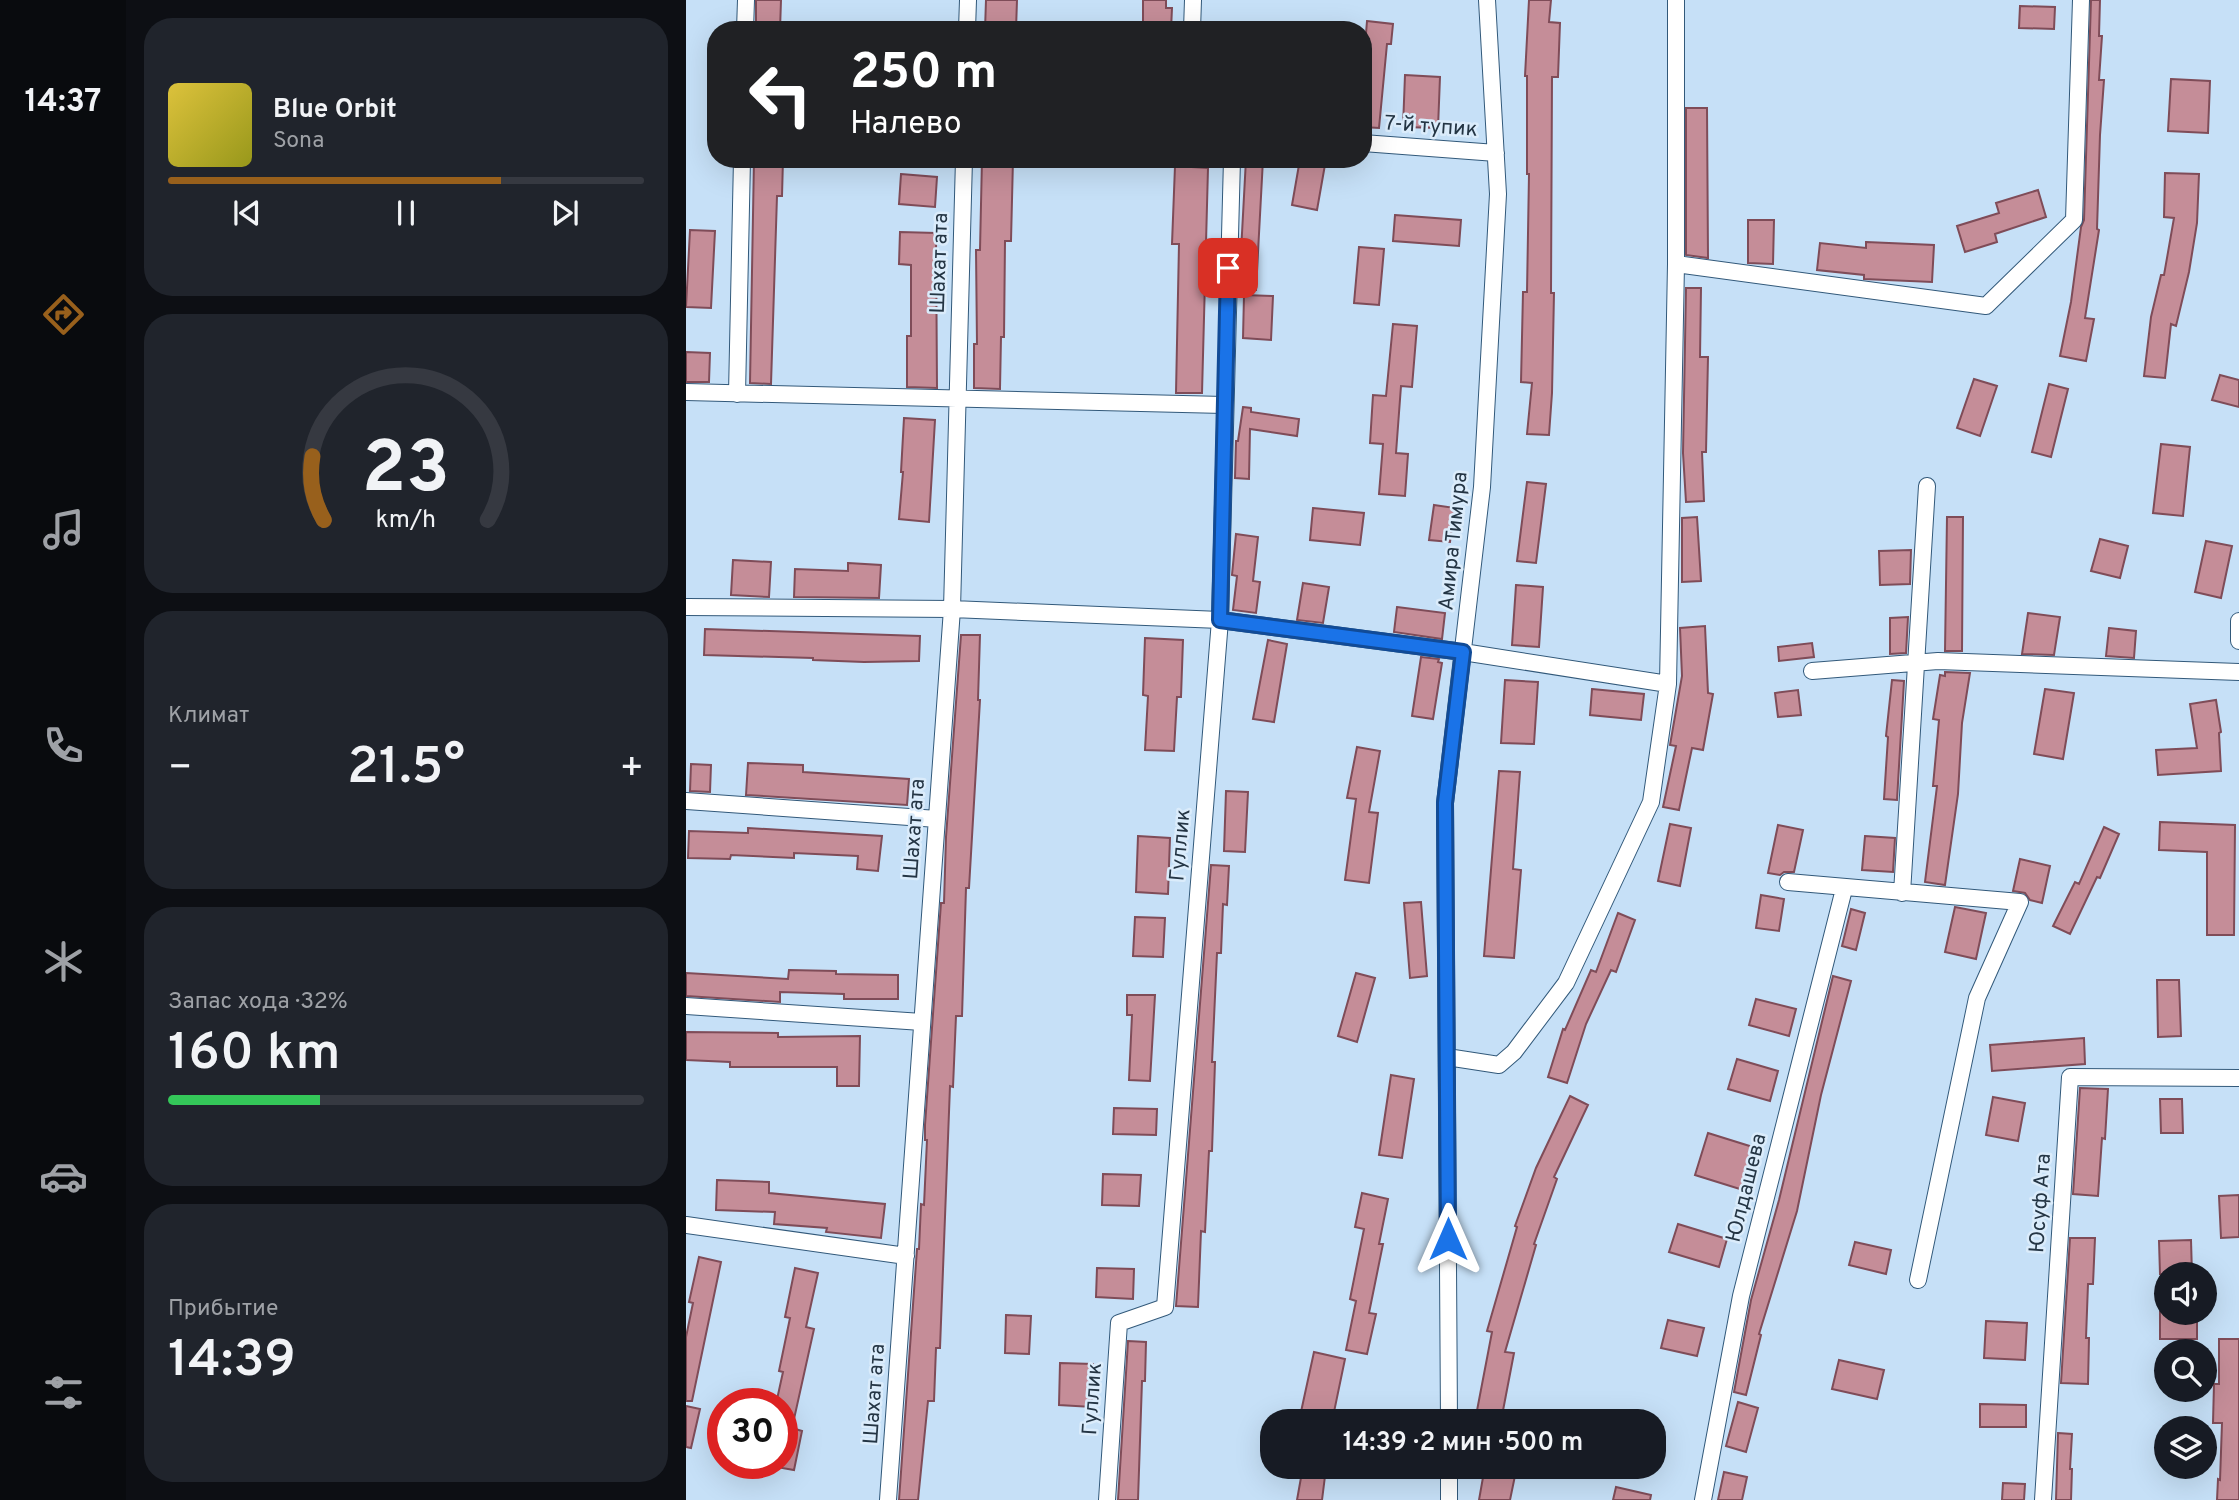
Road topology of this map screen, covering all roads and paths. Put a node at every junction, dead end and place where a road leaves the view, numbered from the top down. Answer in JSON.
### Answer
{"nodes":[{"id":1,"x":746,"y":0,"type":"edge"},
{"id":2,"x":968,"y":0,"type":"edge"},
{"id":3,"x":1193,"y":0,"type":"edge"},
{"id":4,"x":1487,"y":0,"type":"edge"},
{"id":5,"x":1676,"y":0,"type":"edge"},
{"id":6,"x":2081,"y":0,"type":"edge"},
{"id":7,"x":745,"y":21,"type":"edge"},
{"id":8,"x":967,"y":21,"type":"edge"},
{"id":9,"x":1192,"y":21,"type":"edge"},
{"id":10,"x":1372,"y":144,"type":"edge"},
{"id":11,"x":1496,"y":153,"type":"junction"},
{"id":12,"x":742,"y":168,"type":"edge"},
{"id":13,"x":964,"y":168,"type":"edge"},
{"id":14,"x":1231,"y":168,"type":"edge"},
{"id":15,"x":1676,"y":264,"type":"junction"},
{"id":16,"x":686,"y":392,"type":"edge"},
{"id":17,"x":737,"y":394,"type":"junction"},
{"id":18,"x":958,"y":399,"type":"junction"},
{"id":19,"x":1224,"y":405,"type":"junction"},
{"id":20,"x":1927,"y":486,"type":"dead end"},
{"id":21,"x":686,"y":607,"type":"edge"},
{"id":22,"x":952,"y":609,"type":"junction"},
{"id":23,"x":1220,"y":620,"type":"junction"},
{"id":24,"x":2239,"y":621,"type":"edge"},
{"id":25,"x":2239,"y":641,"type":"edge"},
{"id":26,"x":1463,"y":652,"type":"junction"},
{"id":27,"x":1916,"y":663,"type":"junction"},
{"id":28,"x":1812,"y":671,"type":"dead end"},
{"id":29,"x":2239,"y":672,"type":"edge"},
{"id":30,"x":1668,"y":684,"type":"junction"},
{"id":31,"x":686,"y":801,"type":"edge"},
{"id":32,"x":937,"y":819,"type":"junction"},
{"id":33,"x":1788,"y":882,"type":"dead end"},
{"id":34,"x":1844,"y":889,"type":"junction"},
{"id":35,"x":1902,"y":893,"type":"junction"},
{"id":36,"x":686,"y":1006,"type":"edge"},
{"id":37,"x":922,"y":1022,"type":"junction"},
{"id":38,"x":1447,"y":1057,"type":"junction"},
{"id":39,"x":2239,"y":1078,"type":"edge"},
{"id":40,"x":686,"y":1225,"type":"edge"},
{"id":41,"x":906,"y":1256,"type":"junction"},
{"id":42,"x":1918,"y":1280,"type":"dead end"},
{"id":43,"x":1449,"y":1409,"type":"edge"},
{"id":44,"x":1449,"y":1479,"type":"edge"},
{"id":45,"x":888,"y":1500,"type":"edge"},
{"id":46,"x":1107,"y":1500,"type":"edge"},
{"id":47,"x":1449,"y":1500,"type":"edge"},
{"id":48,"x":1703,"y":1500,"type":"edge"},
{"id":49,"x":2043,"y":1500,"type":"edge"}],
"edges":[{"from":1,"to":7,"type":"street"},
{"from":2,"to":8,"type":"street"},
{"from":3,"to":9,"type":"street"},
{"from":4,"to":11,"type":"street","name":"Амира Тимура"},
{"from":5,"to":15,"type":"street"},
{"from":6,"to":15,"type":"street"},
{"from":10,"to":11,"type":"street","name":"7-й тупик"},
{"from":11,"to":26,"type":"street","name":"Амира Тимура"},
{"from":12,"to":17,"type":"street"},
{"from":13,"to":18,"type":"street","name":"Шахат ата"},
{"from":14,"to":19,"type":"street","name":"Гуллик"},
{"from":15,"to":30,"type":"street"},
{"from":16,"to":17,"type":"street"},
{"from":17,"to":18,"type":"street"},
{"from":18,"to":19,"type":"street"},
{"from":18,"to":22,"type":"street","name":"Шахат ата"},
{"from":19,"to":23,"type":"street","name":"Гуллик"},
{"from":20,"to":27,"type":"street"},
{"from":21,"to":22,"type":"street"},
{"from":22,"to":23,"type":"street"},
{"from":22,"to":32,"type":"street","name":"Шахат ата"},
{"from":23,"to":26,"type":"street"},
{"from":23,"to":46,"type":"street","name":"Гуллик"},
{"from":24,"to":25,"type":"street"},
{"from":26,"to":30,"type":"street"},
{"from":26,"to":38,"type":"street","name":"Амира Тимура"},
{"from":27,"to":28,"type":"street"},
{"from":27,"to":29,"type":"street"},
{"from":27,"to":35,"type":"street"},
{"from":30,"to":38,"type":"street"},
{"from":31,"to":32,"type":"street"},
{"from":32,"to":37,"type":"street","name":"Шахат ата"},
{"from":33,"to":34,"type":"street"},
{"from":34,"to":35,"type":"street"},
{"from":34,"to":48,"type":"street","name":"Юлдашева"},
{"from":35,"to":42,"type":"street"},
{"from":36,"to":37,"type":"street"},
{"from":37,"to":41,"type":"street","name":"Шахат ата"},
{"from":38,"to":43,"type":"street","name":"Амира Тимура"},
{"from":39,"to":49,"type":"street","name":"Юсуф Ата"},
{"from":40,"to":41,"type":"street"},
{"from":41,"to":45,"type":"street","name":"Шахат ата"},
{"from":44,"to":47,"type":"street"}]}
